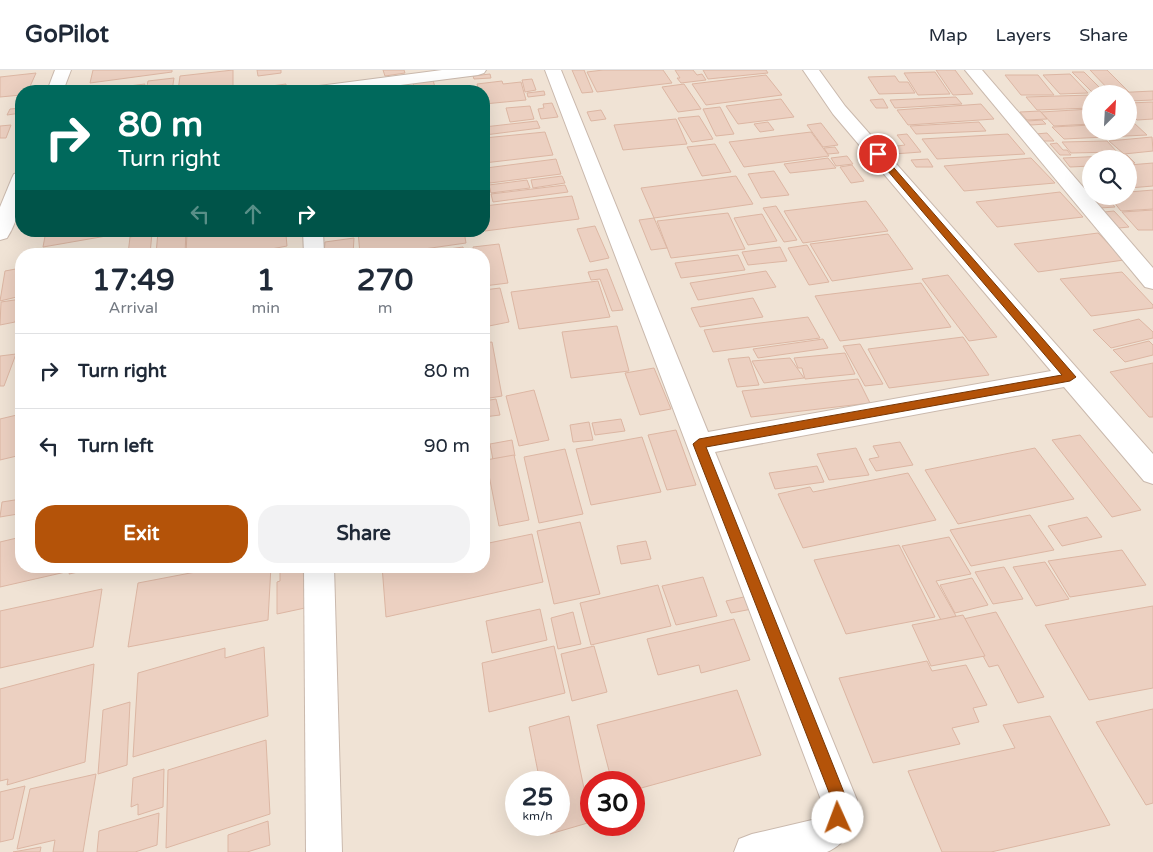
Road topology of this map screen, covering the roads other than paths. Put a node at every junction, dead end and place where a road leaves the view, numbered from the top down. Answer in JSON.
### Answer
{"nodes":[{"id":1,"x":63,"y":70,"type":"edge"},
{"id":2,"x":478,"y":70,"type":"edge"},
{"id":3,"x":553,"y":70,"type":"edge"},
{"id":4,"x":810,"y":70,"type":"edge"},
{"id":5,"x":973,"y":70,"type":"edge"},
{"id":6,"x":436,"y":73,"type":"edge"},
{"id":7,"x":57,"y":85,"type":"edge"},
{"id":8,"x":358,"y":85,"type":"edge"},
{"id":9,"x":15,"y":194,"type":"edge"},
{"id":10,"x":0,"y":233,"type":"edge"},
{"id":11,"x":1153,"y":282,"type":"edge"},
{"id":12,"x":1070,"y":377,"type":"junction"},
{"id":13,"x":699,"y":444,"type":"junction"},
{"id":14,"x":1153,"y":473,"type":"edge"},
{"id":15,"x":319,"y":573,"type":"edge"},
{"id":16,"x":324,"y":852,"type":"edge"},
{"id":17,"x":752,"y":852,"type":"edge"}],
"edges":[{"from":1,"to":7,"type":"street"},
{"from":2,"to":6,"type":"street"},
{"from":3,"to":13,"type":"street"},
{"from":4,"to":12,"type":"street"},
{"from":5,"to":11,"type":"street"},
{"from":6,"to":8,"type":"street"},
{"from":9,"to":10,"type":"street"},
{"from":12,"to":13,"type":"street"},
{"from":12,"to":14,"type":"street"},
{"from":13,"to":17,"type":"street"},
{"from":15,"to":16,"type":"street"}]}
